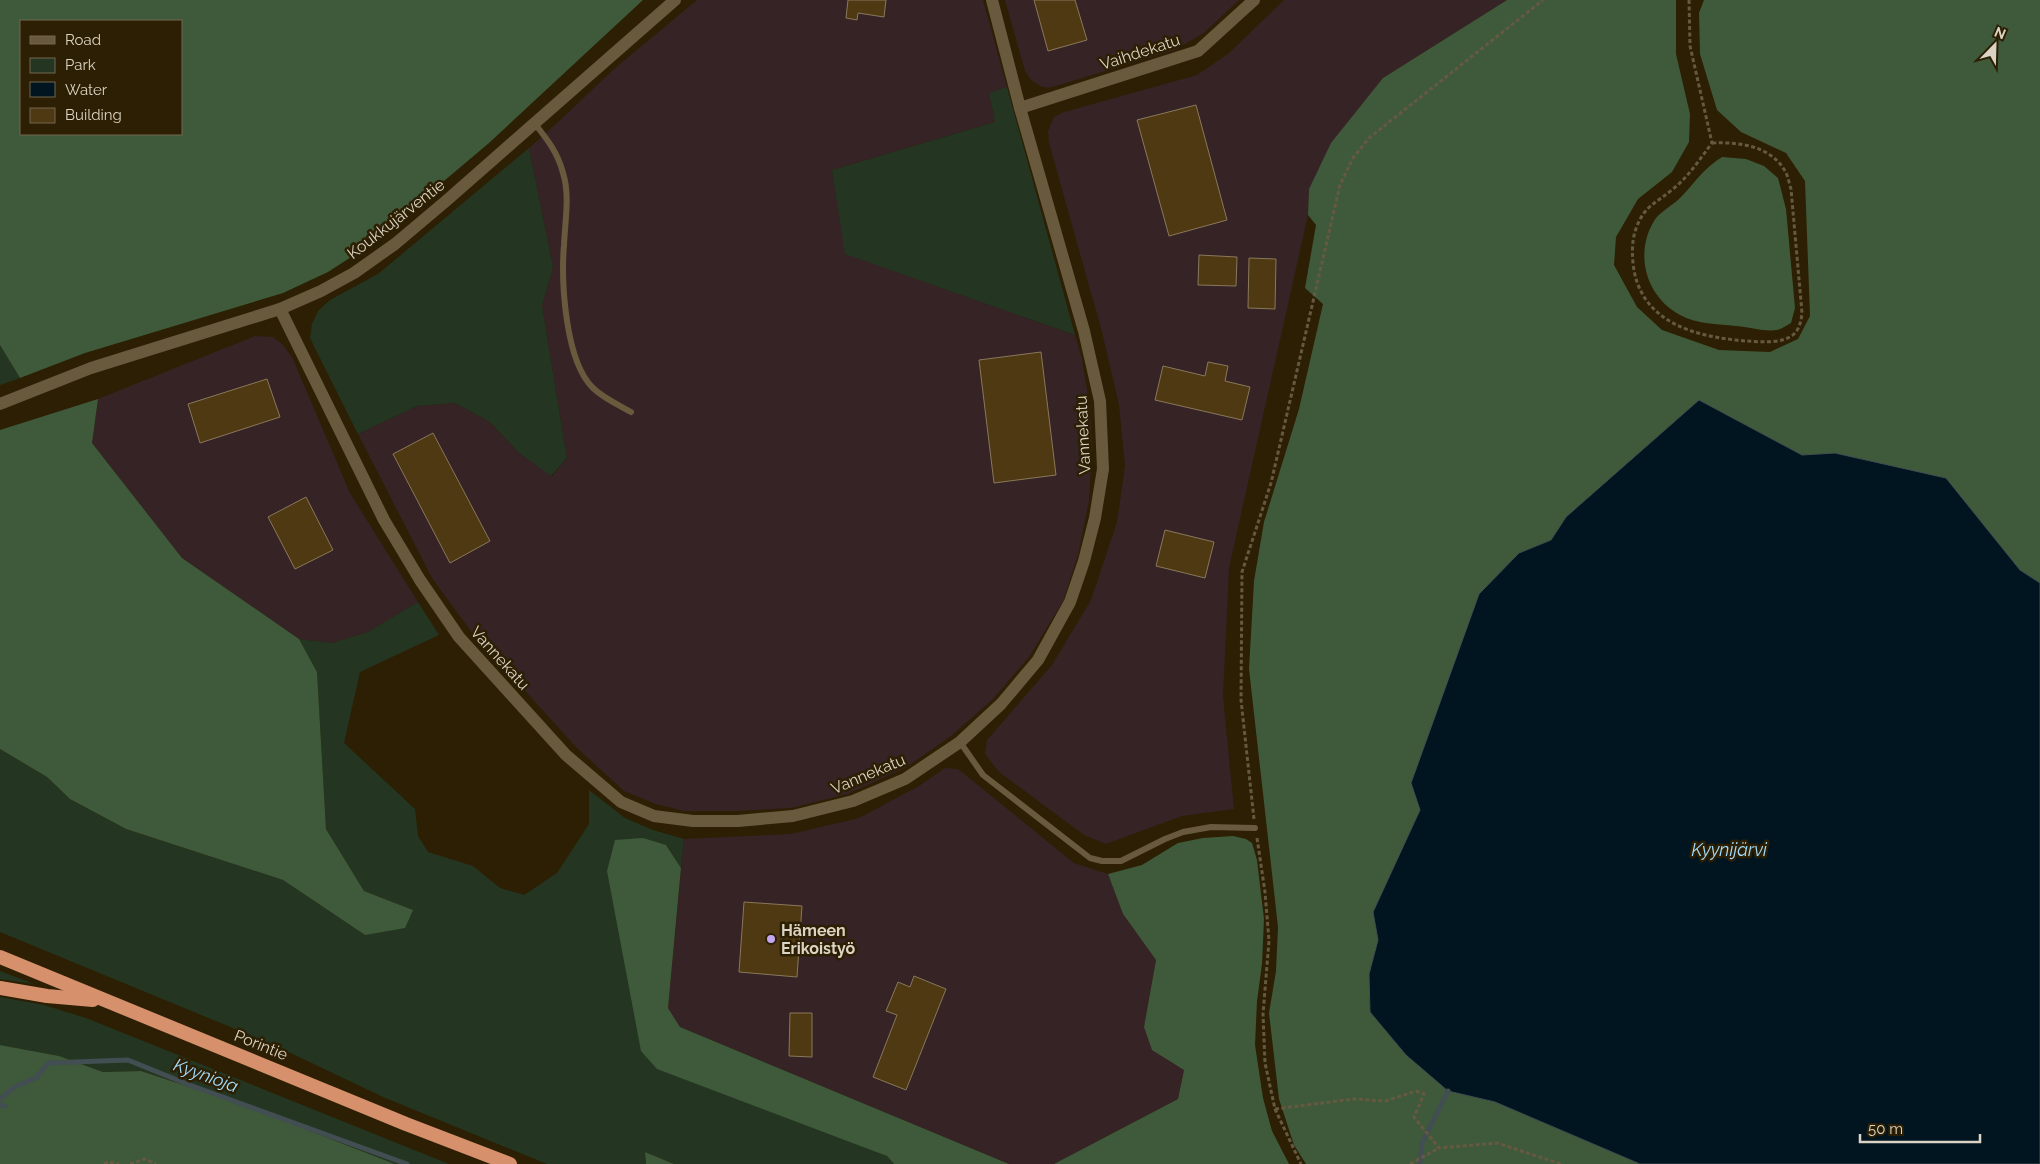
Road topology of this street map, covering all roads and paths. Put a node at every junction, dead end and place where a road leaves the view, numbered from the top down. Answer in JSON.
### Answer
{"nodes":[{"id":1,"x":675,"y":0,"type":"edge"},
{"id":2,"x":992,"y":0,"type":"edge"},
{"id":3,"x":1254,"y":0,"type":"edge"},
{"id":4,"x":1543,"y":0,"type":"edge"},
{"id":5,"x":1689,"y":0,"type":"edge"},
{"id":6,"x":1020,"y":108,"type":"junction"},
{"id":7,"x":535,"y":124,"type":"junction"},
{"id":8,"x":1712,"y":143,"type":"junction"},
{"id":9,"x":280,"y":309,"type":"junction"},
{"id":10,"x":0,"y":404,"type":"edge"},
{"id":11,"x":631,"y":412,"type":"dead end"},
{"id":12,"x":960,"y":742,"type":"junction"},
{"id":13,"x":1255,"y":828,"type":"junction"},
{"id":14,"x":3,"y":957,"type":"edge"},
{"id":15,"x":0,"y":988,"type":"edge"},
{"id":16,"x":109,"y":1001,"type":"junction"},
{"id":17,"x":1274,"y":1110,"type":"junction"},
{"id":18,"x":1439,"y":1148,"type":"junction"},
{"id":19,"x":104,"y":1164,"type":"edge"},
{"id":20,"x":119,"y":1164,"type":"edge"},
{"id":21,"x":130,"y":1164,"type":"edge"},
{"id":22,"x":156,"y":1164,"type":"edge"},
{"id":23,"x":510,"y":1164,"type":"edge"},
{"id":24,"x":1301,"y":1164,"type":"edge"},
{"id":25,"x":1410,"y":1164,"type":"edge"},
{"id":26,"x":1561,"y":1164,"type":"edge"}],
"edges":[{"from":1,"to":7,"type":"street","name":"Koukkujärventie"},
{"from":2,"to":6,"type":"street","name":"Vannekatu"},
{"from":3,"to":6,"type":"street","name":"Vaihdekatu"},
{"from":4,"to":13,"type":"path"},
{"from":5,"to":8,"type":"path"},
{"from":6,"to":12,"type":"street","name":"Vannekatu"},
{"from":7,"to":9,"type":"street","name":"Koukkujärventie"},
{"from":7,"to":11,"type":"lane"},
{"from":8,"to":8,"type":"path"},
{"from":9,"to":10,"type":"street","name":"Koukkujärventie"},
{"from":9,"to":12,"type":"street","name":"Vannekatu"},
{"from":12,"to":13,"type":"lane"},
{"from":13,"to":17,"type":"path"},
{"from":14,"to":16,"type":"highway","name":"Porintie"},
{"from":15,"to":16,"type":"highway"},
{"from":16,"to":23,"type":"highway","name":"Porintie"},
{"from":17,"to":18,"type":"path"},
{"from":17,"to":24,"type":"path"},
{"from":18,"to":25,"type":"path"},
{"from":18,"to":26,"type":"path"},
{"from":19,"to":20,"type":"path"},
{"from":21,"to":22,"type":"path"}]}
